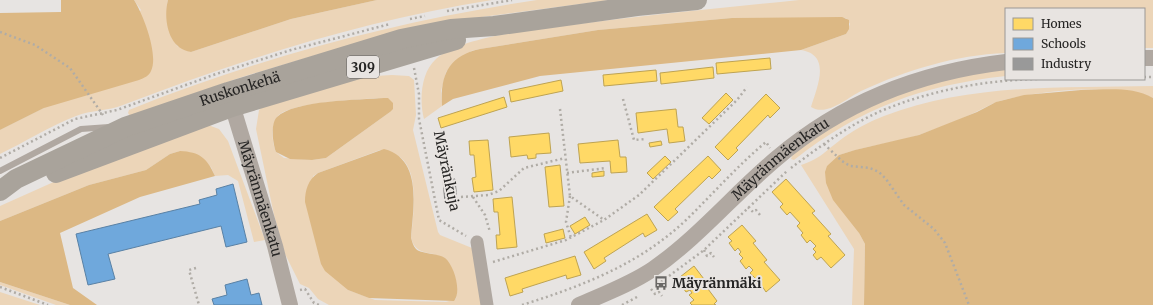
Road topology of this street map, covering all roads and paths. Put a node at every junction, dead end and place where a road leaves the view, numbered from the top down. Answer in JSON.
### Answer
{"nodes":[{"id":1,"x":697,"y":0,"type":"edge"},
{"id":2,"x":494,"y":26,"type":"junction"},
{"id":3,"x":0,"y":32,"type":"edge"},
{"id":4,"x":412,"y":53,"type":"junction"},
{"id":5,"x":1005,"y":62,"type":"edge"},
{"id":6,"x":1008,"y":80,"type":"edge"},
{"id":7,"x":747,"y":87,"type":"dead end"},
{"id":8,"x":623,"y":99,"type":"dead end"},
{"id":9,"x":230,"y":100,"type":"junction"},
{"id":10,"x":560,"y":109,"type":"dead end"},
{"id":11,"x":103,"y":114,"type":"dead end"},
{"id":12,"x":125,"y":127,"type":"junction"},
{"id":13,"x":646,"y":139,"type":"dead end"},
{"id":14,"x":824,"y":144,"type":"junction"},
{"id":15,"x":777,"y":157,"type":"junction"},
{"id":16,"x":565,"y":158,"type":"junction"},
{"id":17,"x":606,"y":168,"type":"dead end"},
{"id":18,"x":0,"y":171,"type":"edge"},
{"id":19,"x":567,"y":173,"type":"junction"},
{"id":20,"x":0,"y":192,"type":"edge"},
{"id":21,"x":472,"y":196,"type":"junction"},
{"id":22,"x":570,"y":196,"type":"junction"},
{"id":23,"x":461,"y":197,"type":"dead end"},
{"id":24,"x":748,"y":207,"type":"dead end"},
{"id":25,"x":760,"y":215,"type":"dead end"},
{"id":26,"x":604,"y":220,"type":"junction"},
{"id":27,"x":490,"y":232,"type":"dead end"},
{"id":28,"x":571,"y":238,"type":"junction"},
{"id":29,"x":477,"y":242,"type":"joint"},
{"id":30,"x":704,"y":250,"type":"dead end"},
{"id":31,"x":714,"y":257,"type":"dead end"},
{"id":32,"x":481,"y":265,"type":"junction"},
{"id":33,"x":196,"y":268,"type":"dead end"},
{"id":34,"x":0,"y":287,"type":"edge"},
{"id":35,"x":651,"y":289,"type":"dead end"},
{"id":36,"x":662,"y":296,"type":"dead end"},
{"id":37,"x":48,"y":305,"type":"edge"},
{"id":38,"x":199,"y":305,"type":"edge"},
{"id":39,"x":290,"y":305,"type":"edge"},
{"id":40,"x":488,"y":305,"type":"edge"},
{"id":41,"x":522,"y":305,"type":"edge"},
{"id":42,"x":579,"y":305,"type":"edge"},
{"id":43,"x":969,"y":305,"type":"edge"}],
"edges":[{"from":1,"to":2,"type":"main road","name":"Ruskonkehä","number":"309"},
{"from":2,"to":4,"type":"main road","name":"Ruskonkehä","number":"309"},
{"from":2,"to":9,"type":"main road","name":"Ruskonkehä","number":"309"},
{"from":3,"to":11,"type":"path"},
{"from":4,"to":9,"type":"main road","name":"Ruskonkehä","number":"309"},
{"from":4,"to":29,"type":"path","name":"Mäyränkuja"},
{"from":5,"to":15,"type":"street","name":"Mäyränmäenkatu"},
{"from":6,"to":14,"type":"path"},
{"from":7,"to":26,"type":"path"},
{"from":8,"to":13,"type":"path"},
{"from":9,"to":12,"type":"main road","name":"Ruskonkehä","number":"309"},
{"from":9,"to":20,"type":"main road","name":"Ruskonkehä","number":"309"},
{"from":9,"to":39,"type":"street","name":"Mäyränmäenkatu"},
{"from":10,"to":16,"type":"path"},
{"from":12,"to":18,"type":"lane"},
{"from":12,"to":20,"type":"main road","name":"Ruskonkehä","number":"309"},
{"from":14,"to":15,"type":"path"},
{"from":14,"to":43,"type":"path"},
{"from":15,"to":41,"type":"path"},
{"from":15,"to":42,"type":"street","name":"Mäyränmäenkatu"},
{"from":16,"to":19,"type":"path"},
{"from":16,"to":21,"type":"path"},
{"from":17,"to":19,"type":"path"},
{"from":19,"to":22,"type":"path"},
{"from":21,"to":23,"type":"path"},
{"from":21,"to":27,"type":"path"},
{"from":22,"to":26,"type":"path"},
{"from":22,"to":28,"type":"path"},
{"from":24,"to":25,"type":"path"},
{"from":26,"to":28,"type":"path"},
{"from":28,"to":32,"type":"path"},
{"from":29,"to":32,"type":"street"},
{"from":30,"to":31,"type":"path"},
{"from":32,"to":40,"type":"street"},
{"from":33,"to":38,"type":"path"},
{"from":34,"to":37,"type":"path"},
{"from":35,"to":36,"type":"path"}]}
